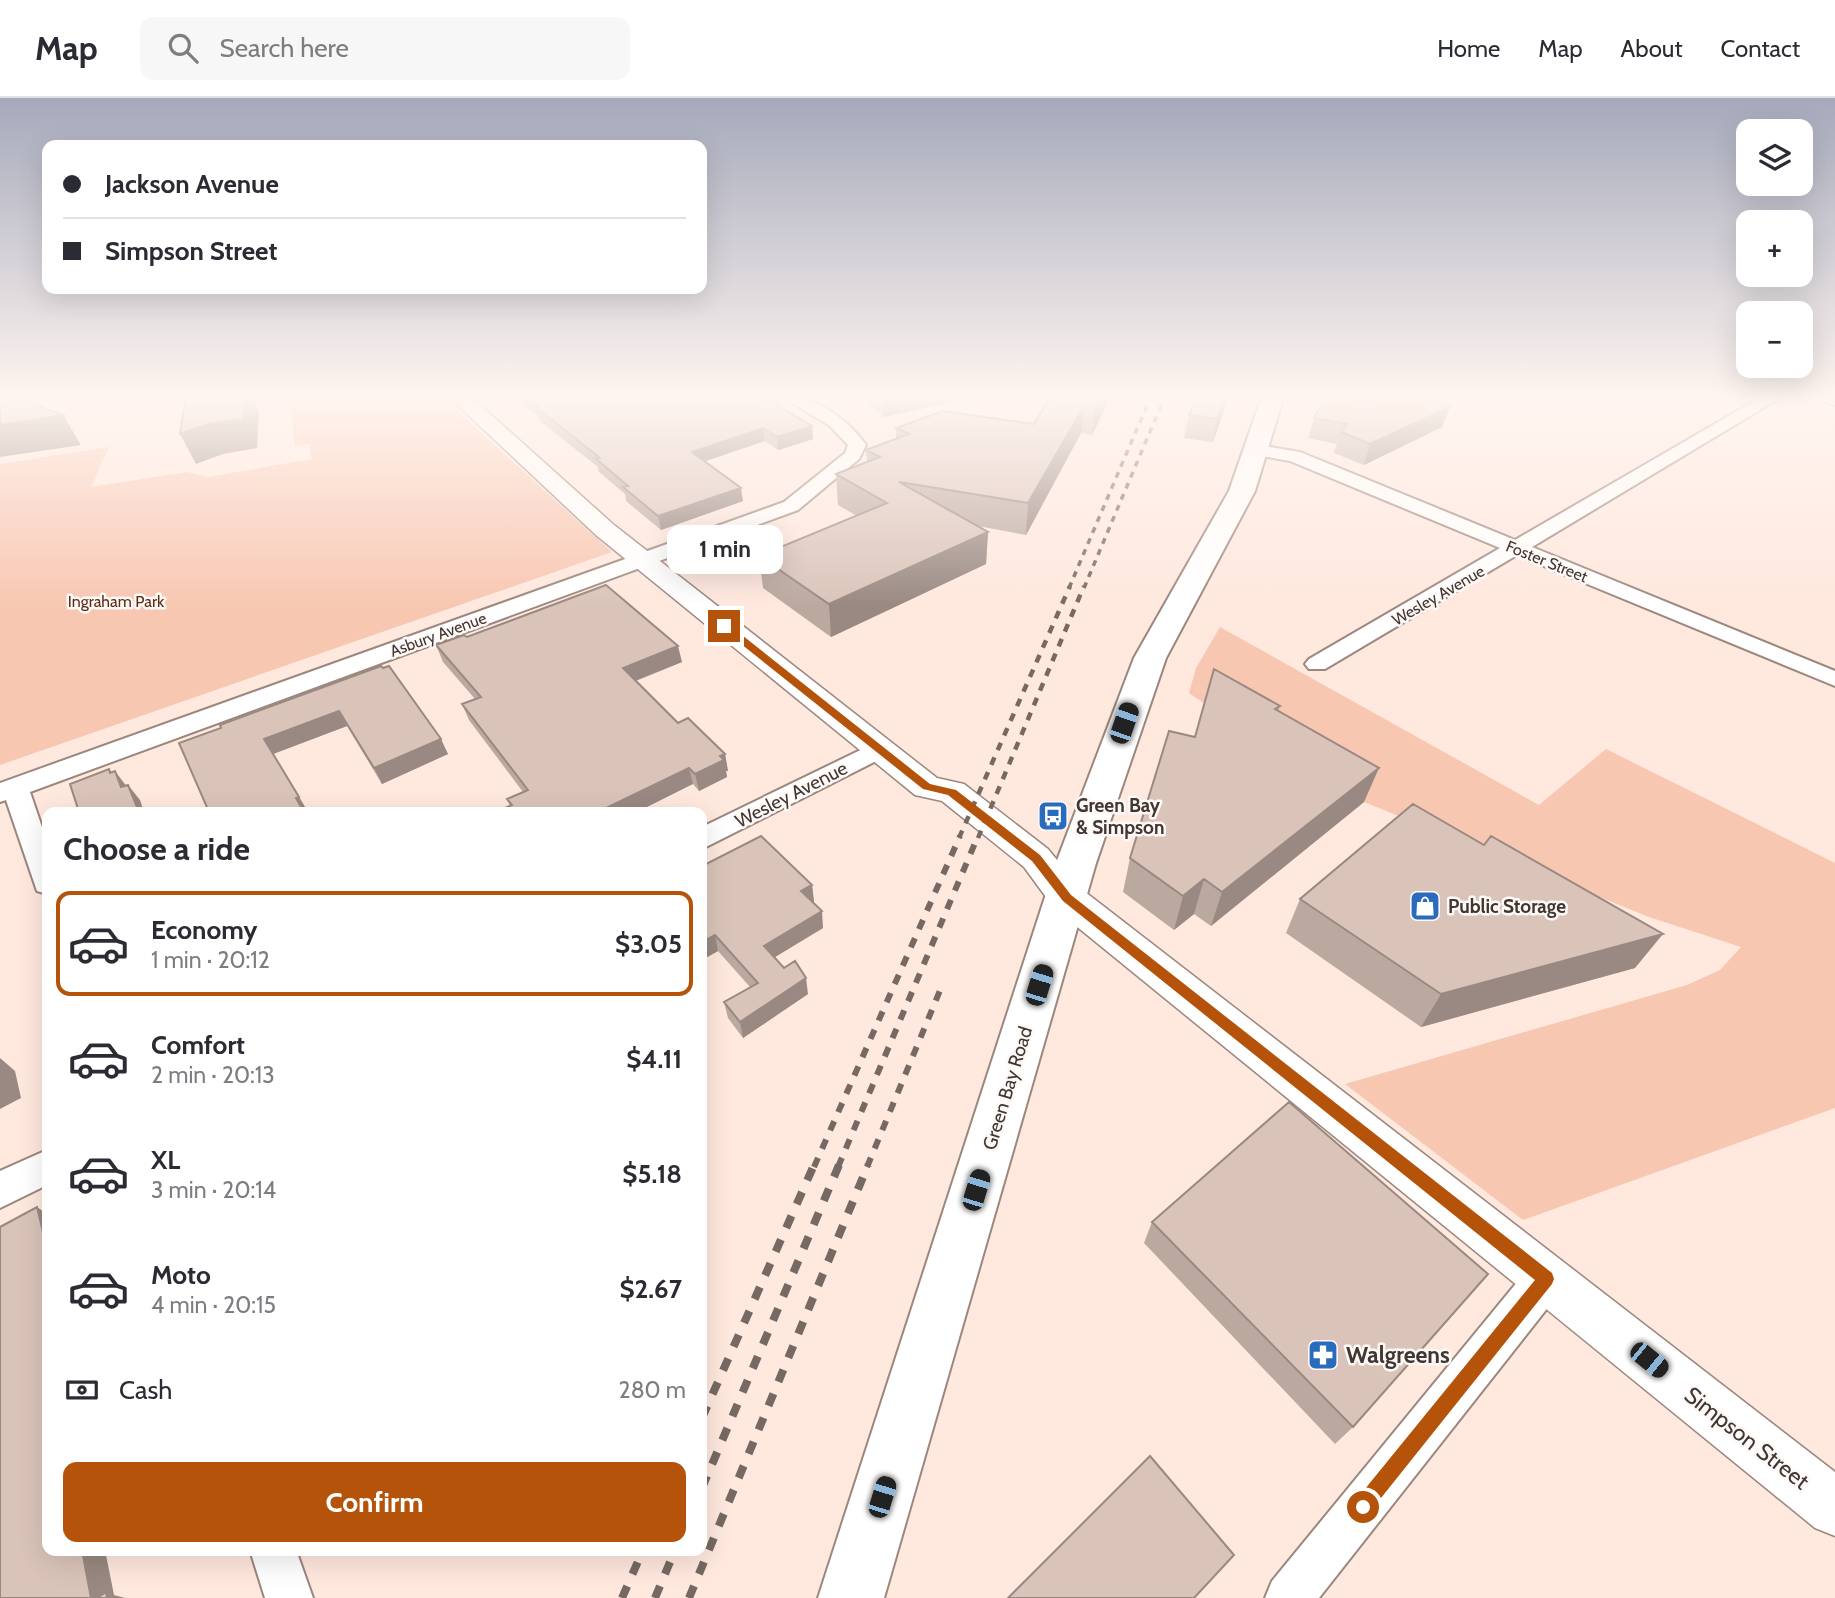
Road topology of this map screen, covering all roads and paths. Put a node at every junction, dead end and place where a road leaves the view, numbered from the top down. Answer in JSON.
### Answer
{"nodes":[{"id":1,"x":534,"y":466,"type":"edge"},
{"id":2,"x":840,"y":466,"type":"edge"},
{"id":3,"x":1250,"y":466,"type":"edge"},
{"id":4,"x":1318,"y":466,"type":"edge"},
{"id":5,"x":1658,"y":466,"type":"edge"},
{"id":6,"x":1518,"y":549,"type":"junction"},
{"id":7,"x":642,"y":560,"type":"junction"},
{"id":8,"x":1317,"y":664,"type":"dead end"},
{"id":9,"x":1835,"y":679,"type":"edge"},
{"id":10,"x":879,"y":749,"type":"junction"},
{"id":11,"x":8,"y":790,"type":"edge"},
{"id":12,"x":707,"y":836,"type":"edge"},
{"id":13,"x":42,"y":871,"type":"edge"},
{"id":14,"x":1067,"y":898,"type":"junction"},
{"id":15,"x":42,"y":1170,"type":"edge"},
{"id":16,"x":0,"y":1191,"type":"edge"},
{"id":17,"x":1546,"y":1279,"type":"junction"},
{"id":18,"x":1835,"y":1508,"type":"edge"},
{"id":19,"x":275,"y":1556,"type":"edge"},
{"id":20,"x":289,"y":1598,"type":"edge"},
{"id":21,"x":851,"y":1598,"type":"edge"},
{"id":22,"x":1289,"y":1598,"type":"edge"}],
"edges":[{"from":1,"to":7,"type":"street","name":"Simpson Street"},
{"from":2,"to":7,"type":"street","name":"Asbury Avenue"},
{"from":3,"to":14,"type":"main road","name":"Green Bay Road"},
{"from":4,"to":6,"type":"street","name":"Foster Street"},
{"from":5,"to":6,"type":"street","name":"Wesley Avenue"},
{"from":6,"to":8,"type":"street","name":"Wesley Avenue"},
{"from":6,"to":9,"type":"street","name":"Foster Street"},
{"from":7,"to":10,"type":"street","name":"Simpson Street"},
{"from":7,"to":11,"type":"street","name":"Asbury Avenue"},
{"from":10,"to":12,"type":"street","name":"Wesley Avenue"},
{"from":10,"to":14,"type":"street","name":"Simpson Street"},
{"from":11,"to":13,"type":"street"},
{"from":14,"to":17,"type":"street","name":"Simpson Street"},
{"from":14,"to":21,"type":"main road","name":"Green Bay Road"},
{"from":15,"to":16,"type":"street"},
{"from":17,"to":18,"type":"street","name":"Simpson Street"},
{"from":17,"to":22,"type":"street"},
{"from":19,"to":20,"type":"street"}]}
